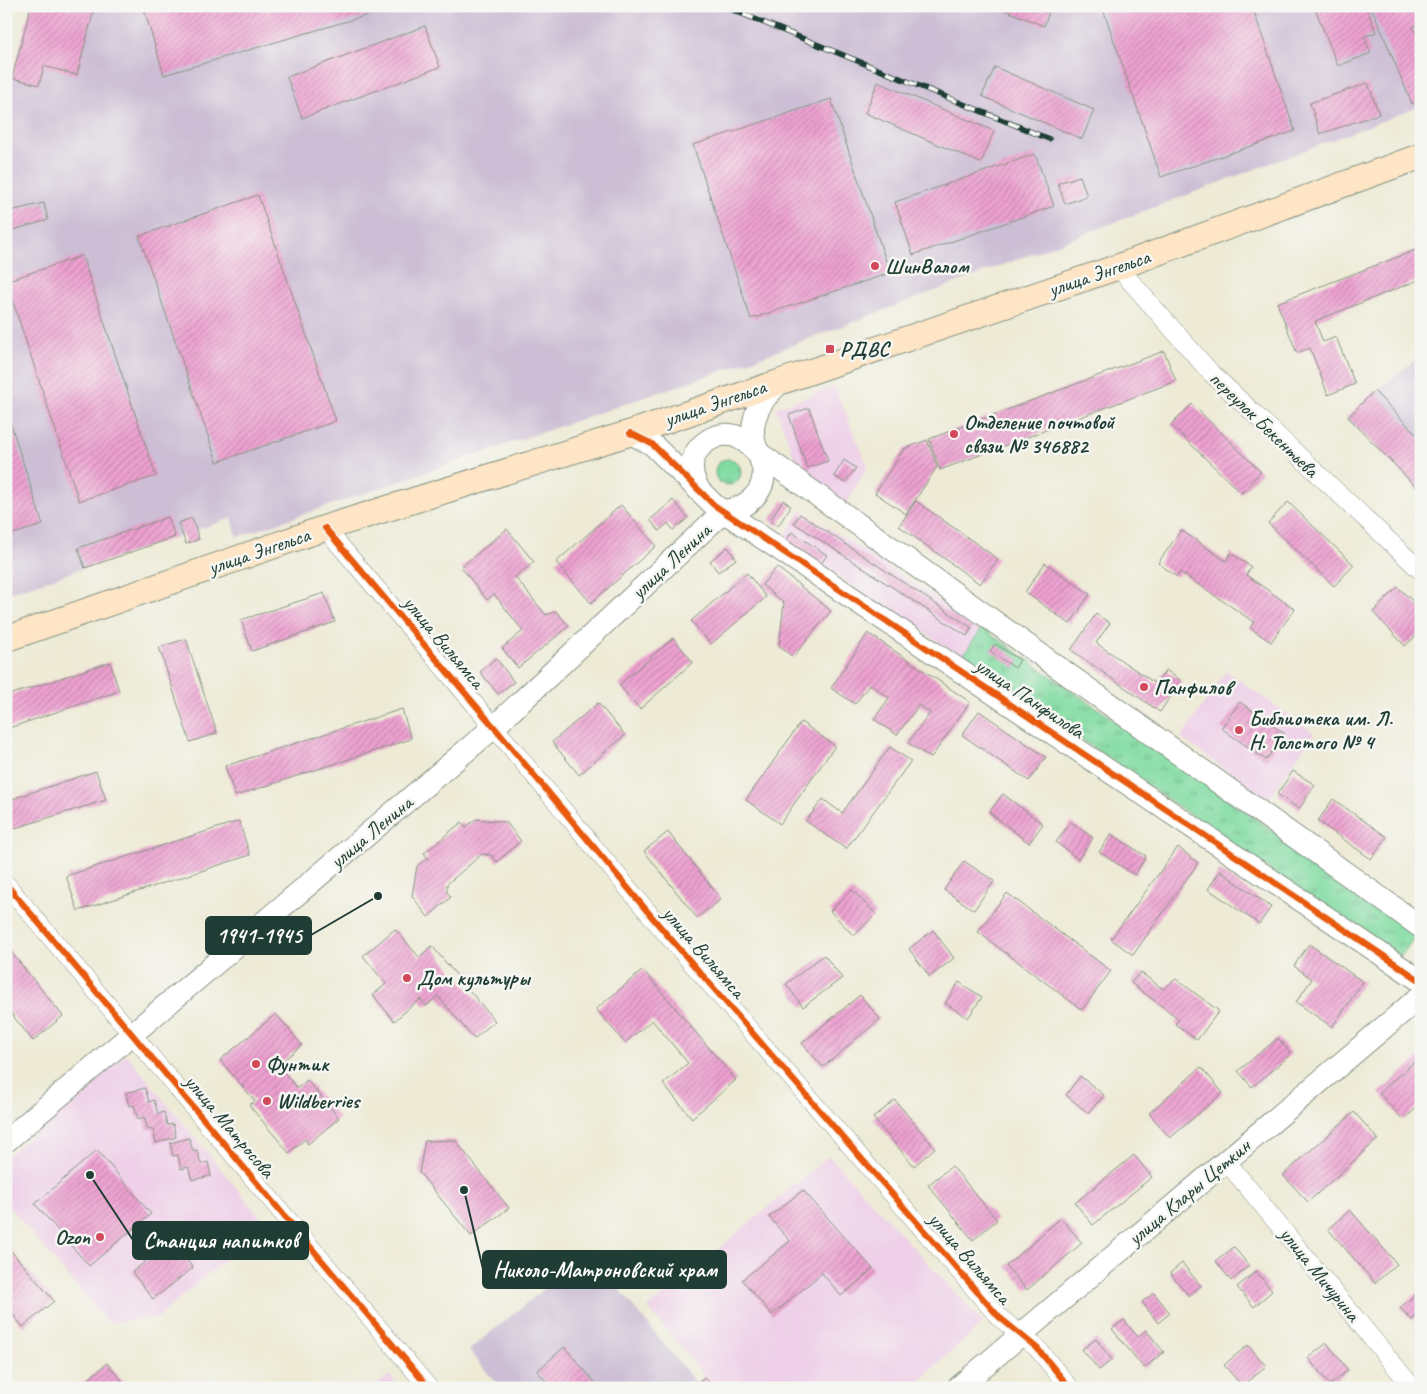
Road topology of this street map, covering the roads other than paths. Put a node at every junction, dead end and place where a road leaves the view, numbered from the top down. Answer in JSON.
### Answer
{"nodes":[{"id":1,"x":1421,"y":156,"type":"edge"},
{"id":2,"x":1118,"y":267,"type":"junction"},
{"id":3,"x":785,"y":379,"type":"junction"},
{"id":4,"x":700,"y":409,"type":"junction"},
{"id":5,"x":630,"y":433,"type":"junction"},
{"id":6,"x":752,"y":447,"type":"junction"},
{"id":7,"x":701,"y":494,"type":"junction"},
{"id":8,"x":724,"y":511,"type":"junction"},
{"id":9,"x":325,"y":528,"type":"junction"},
{"id":10,"x":1421,"y":571,"type":"edge"},
{"id":11,"x":6,"y":639,"type":"edge"},
{"id":12,"x":494,"y":727,"type":"junction"},
{"id":13,"x":6,"y":884,"type":"edge"},
{"id":14,"x":1421,"y":927,"type":"edge"},
{"id":15,"x":1421,"y":981,"type":"edge"},
{"id":16,"x":1421,"y":996,"type":"edge"},
{"id":17,"x":132,"y":1035,"type":"junction"},
{"id":18,"x":6,"y":1141,"type":"edge"},
{"id":19,"x":1226,"y":1160,"type":"junction"},
{"id":20,"x":1021,"y":1335,"type":"junction"},
{"id":21,"x":429,"y":1388,"type":"edge"},
{"id":22,"x":958,"y":1388,"type":"edge"},
{"id":23,"x":1070,"y":1388,"type":"edge"},
{"id":24,"x":1413,"y":1388,"type":"edge"}],
"edges":[{"from":1,"to":2,"type":"main road","name":"улица Энгельса"},
{"from":2,"to":3,"type":"main road","name":"улица Энгельса"},
{"from":2,"to":10,"type":"street","name":"переулок Бекентьева"},
{"from":3,"to":4,"type":"main road","name":"улица Энгельса"},
{"from":3,"to":6,"type":"street"},
{"from":4,"to":5,"type":"main road","name":"улица Энгельса"},
{"from":4,"to":6,"type":"street","name":"улица Панфилова"},
{"from":5,"to":7,"type":"street","name":"улица Панфилова"},
{"from":5,"to":9,"type":"main road","name":"улица Энгельса"},
{"from":6,"to":7,"type":"street"},
{"from":6,"to":8,"type":"street"},
{"from":6,"to":14,"type":"street","name":"улица Панфилова"},
{"from":7,"to":8,"type":"street","name":"улица Панфилова"},
{"from":8,"to":12,"type":"street","name":"улица Ленина"},
{"from":8,"to":15,"type":"street","name":"улица Панфилова"},
{"from":9,"to":11,"type":"main road","name":"улица Энгельса"},
{"from":9,"to":12,"type":"street","name":"улица Вильямса"},
{"from":12,"to":17,"type":"street","name":"улица Ленина"},
{"from":12,"to":20,"type":"street","name":"улица Вильямса"},
{"from":13,"to":17,"type":"street","name":"улица Матросова"},
{"from":16,"to":19,"type":"street","name":"улица Клары Цеткин"},
{"from":17,"to":18,"type":"street","name":"улица Ленина"},
{"from":17,"to":21,"type":"street","name":"улица Матросова"},
{"from":19,"to":20,"type":"street","name":"улица Клары Цеткин"},
{"from":19,"to":24,"type":"street","name":"улица Мичурина"},
{"from":20,"to":22,"type":"street","name":"улица Клары Цеткин"},
{"from":20,"to":23,"type":"street","name":"улица Вильямса"}]}
